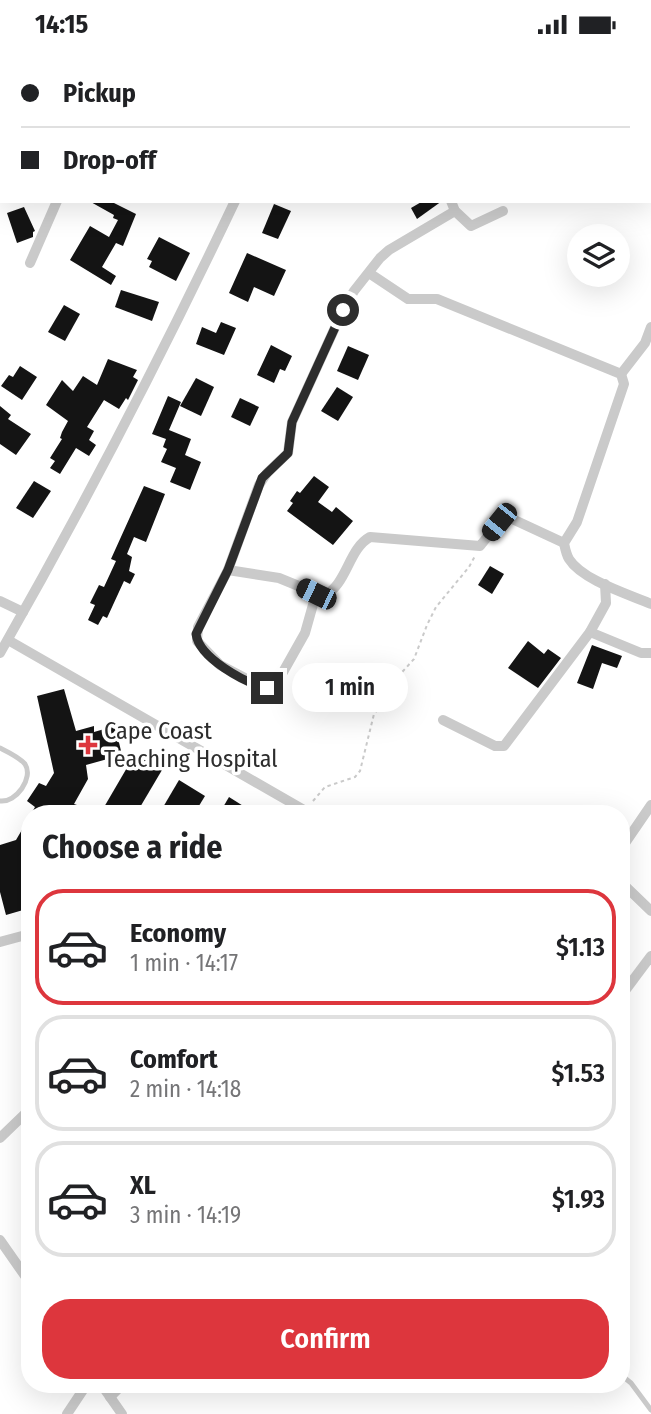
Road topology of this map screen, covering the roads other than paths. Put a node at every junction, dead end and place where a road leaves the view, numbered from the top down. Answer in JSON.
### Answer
{"nodes":[{"id":1,"x":56,"y":203,"type":"edge"},
{"id":2,"x":234,"y":203,"type":"edge"},
{"id":3,"x":453,"y":206,"type":"edge"},
{"id":4,"x":503,"y":211,"type":"dead end"},
{"id":5,"x":30,"y":263,"type":"dead end"},
{"id":6,"x":369,"y":272,"type":"junction"},
{"id":7,"x":651,"y":327,"type":"edge"},
{"id":8,"x":621,"y":374,"type":"junction"},
{"id":9,"x":564,"y":543,"type":"junction"},
{"id":10,"x":228,"y":570,"type":"junction"},
{"id":11,"x":605,"y":584,"type":"junction"},
{"id":12,"x":316,"y":594,"type":"junction"},
{"id":13,"x":0,"y":601,"type":"edge"},
{"id":14,"x":651,"y":604,"type":"edge"},
{"id":15,"x":23,"y":612,"type":"junction"},
{"id":16,"x":590,"y":632,"type":"junction"},
{"id":17,"x":8,"y":640,"type":"junction"},
{"id":18,"x":0,"y":653,"type":"edge"},
{"id":19,"x":651,"y":653,"type":"edge"},
{"id":20,"x":443,"y":720,"type":"dead end"},
{"id":21,"x":0,"y":748,"type":"edge"},
{"id":22,"x":0,"y":801,"type":"edge"},
{"id":23,"x":296,"y":805,"type":"edge"},
{"id":24,"x":651,"y":805,"type":"edge"},
{"id":25,"x":630,"y":836,"type":"edge"},
{"id":26,"x":630,"y":891,"type":"edge"},
{"id":27,"x":651,"y":911,"type":"edge"},
{"id":28,"x":21,"y":936,"type":"edge"},
{"id":29,"x":0,"y":942,"type":"edge"},
{"id":30,"x":651,"y":956,"type":"edge"},
{"id":31,"x":630,"y":984,"type":"edge"},
{"id":32,"x":21,"y":1118,"type":"edge"},
{"id":33,"x":0,"y":1138,"type":"edge"},
{"id":34,"x":0,"y":1240,"type":"edge"},
{"id":35,"x":21,"y":1270,"type":"edge"},
{"id":36,"x":630,"y":1382,"type":"edge"},
{"id":37,"x":81,"y":1393,"type":"edge"},
{"id":38,"x":107,"y":1393,"type":"edge"},
{"id":39,"x":114,"y":1393,"type":"edge"},
{"id":40,"x":110,"y":1397,"type":"junction"},
{"id":41,"x":651,"y":1410,"type":"edge"},
{"id":42,"x":67,"y":1414,"type":"edge"},
{"id":43,"x":122,"y":1414,"type":"edge"}],
"edges":[{"from":1,"to":5,"type":"street"},
{"from":2,"to":15,"type":"street"},
{"from":3,"to":4,"type":"street"},
{"from":3,"to":6,"type":"street"},
{"from":6,"to":8,"type":"street"},
{"from":6,"to":10,"type":"street"},
{"from":7,"to":8,"type":"street"},
{"from":8,"to":9,"type":"street"},
{"from":9,"to":11,"type":"street"},
{"from":9,"to":12,"type":"street"},
{"from":10,"to":12,"type":"street"},
{"from":10,"to":12,"type":"street"},
{"from":11,"to":14,"type":"street"},
{"from":11,"to":16,"type":"street"},
{"from":13,"to":15,"type":"street"},
{"from":15,"to":17,"type":"street"},
{"from":16,"to":19,"type":"street"},
{"from":16,"to":20,"type":"street"},
{"from":17,"to":18,"type":"street"},
{"from":17,"to":23,"type":"street"},
{"from":21,"to":22,"type":"lane"},
{"from":24,"to":25,"type":"street"},
{"from":26,"to":27,"type":"street"},
{"from":28,"to":29,"type":"street"},
{"from":30,"to":31,"type":"street"},
{"from":32,"to":33,"type":"street"},
{"from":34,"to":35,"type":"street"},
{"from":36,"to":41,"type":"lane"},
{"from":37,"to":42,"type":"street"},
{"from":38,"to":40,"type":"street"},
{"from":39,"to":40,"type":"street"},
{"from":40,"to":43,"type":"street"}]}
